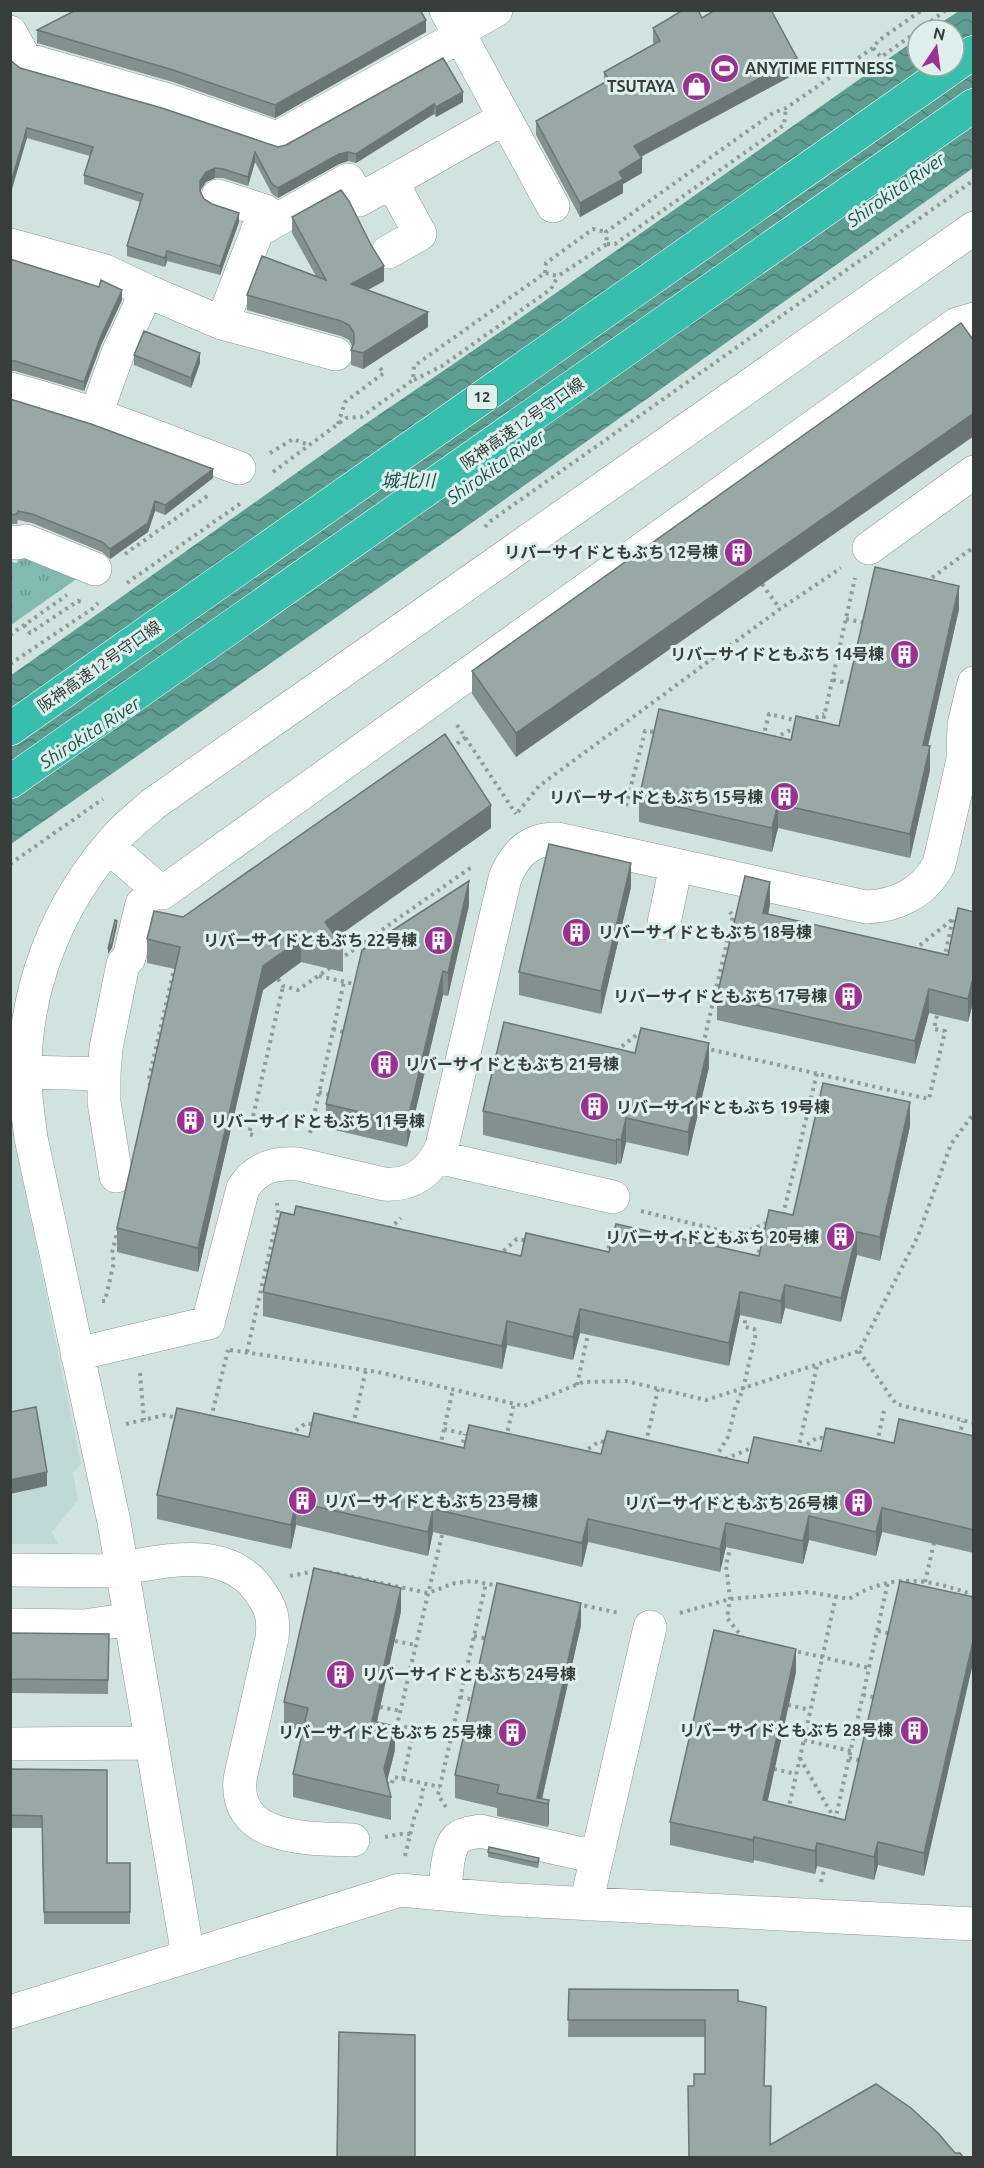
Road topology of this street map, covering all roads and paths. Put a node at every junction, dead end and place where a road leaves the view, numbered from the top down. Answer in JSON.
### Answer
{"nodes":[{"id":1,"x":496,"y":10,"type":"edge"},
{"id":2,"x":922,"y":10,"type":"edge"},
{"id":3,"x":453,"y":23,"type":"edge"},
{"id":4,"x":10,"y":32,"type":"edge"},
{"id":5,"x":906,"y":39,"type":"edge"},
{"id":6,"x":873,"y":48,"type":"junction"},
{"id":7,"x":974,"y":52,"type":"edge"},
{"id":8,"x":974,"y":105,"type":"edge"},
{"id":9,"x":786,"y":108,"type":"junction"},
{"id":10,"x":504,"y":118,"type":"junction"},
{"id":11,"x":392,"y":182,"type":"junction"},
{"id":12,"x":219,"y":196,"type":"dead end"},
{"id":13,"x":553,"y":206,"type":"dead end"},
{"id":14,"x":257,"y":231,"type":"junction"},
{"id":15,"x":606,"y":232,"type":"junction"},
{"id":16,"x":564,"y":240,"type":"dead end"},
{"id":17,"x":966,"y":240,"type":"edge"},
{"id":18,"x":606,"y":244,"type":"junction"},
{"id":19,"x":10,"y":245,"type":"edge"},
{"id":20,"x":569,"y":247,"type":"junction"},
{"id":21,"x":388,"y":252,"type":"dead end"},
{"id":22,"x":545,"y":273,"type":"junction"},
{"id":23,"x":558,"y":276,"type":"junction"},
{"id":24,"x":147,"y":291,"type":"junction"},
{"id":25,"x":974,"y":319,"type":"edge"},
{"id":26,"x":222,"y":323,"type":"junction"},
{"id":27,"x":336,"y":354,"type":"dead end"},
{"id":28,"x":380,"y":368,"type":"edge"},
{"id":29,"x":414,"y":380,"type":"junction"},
{"id":30,"x":10,"y":389,"type":"edge"},
{"id":31,"x":96,"y":414,"type":"junction"},
{"id":32,"x":338,"y":425,"type":"junction"},
{"id":33,"x":309,"y":446,"type":"junction"},
{"id":34,"x":276,"y":450,"type":"dead end"},
{"id":35,"x":974,"y":472,"type":"edge"},
{"id":36,"x":272,"y":477,"type":"dead end"},
{"id":37,"x":244,"y":483,"type":"joint"},
{"id":38,"x":215,"y":490,"type":"dead end"},
{"id":39,"x":10,"y":542,"type":"edge"},
{"id":40,"x":974,"y":547,"type":"edge"},
{"id":41,"x":863,"y":559,"type":"junction"},
{"id":42,"x":99,"y":579,"type":"junction"},
{"id":43,"x":925,"y":582,"type":"edge"},
{"id":44,"x":125,"y":584,"type":"dead end"},
{"id":45,"x":762,"y":584,"type":"edge"},
{"id":46,"x":70,"y":606,"type":"dead end"},
{"id":47,"x":780,"y":609,"type":"junction"},
{"id":48,"x":846,"y":619,"type":"junction"},
{"id":49,"x":868,"y":624,"type":"edge"},
{"id":50,"x":24,"y":625,"type":"junction"},
{"id":51,"x":10,"y":635,"type":"edge"},
{"id":52,"x":10,"y":664,"type":"edge"},
{"id":53,"x":833,"y":680,"type":"junction"},
{"id":54,"x":974,"y":683,"type":"edge"},
{"id":55,"x":854,"y":685,"type":"edge"},
{"id":56,"x":437,"y":696,"type":"junction"},
{"id":57,"x":825,"y":713,"type":"junction"},
{"id":58,"x":806,"y":723,"type":"junction"},
{"id":59,"x":657,"y":726,"type":"edge"},
{"id":60,"x":821,"y":726,"type":"junction"},
{"id":61,"x":828,"y":728,"type":"edge"},
{"id":62,"x":10,"y":729,"type":"edge"},
{"id":63,"x":466,"y":737,"type":"junction"},
{"id":64,"x":447,"y":750,"type":"edge"},
{"id":65,"x":10,"y":782,"type":"edge"},
{"id":66,"x":626,"y":806,"type":"dead end"},
{"id":67,"x":109,"y":847,"type":"junction"},
{"id":68,"x":480,"y":861,"type":"dead end"},
{"id":69,"x":676,"y":865,"type":"junction"},
{"id":70,"x":142,"y":903,"type":"dead end"},
{"id":71,"x":726,"y":907,"type":"dead end"},
{"id":72,"x":732,"y":916,"type":"junction"},
{"id":73,"x":743,"y":919,"type":"edge"},
{"id":74,"x":953,"y":919,"type":"junction"},
{"id":75,"x":962,"y":921,"type":"edge"},
{"id":76,"x":664,"y":923,"type":"dead end"},
{"id":77,"x":906,"y":956,"type":"edge"},
{"id":78,"x":175,"y":964,"type":"edge"},
{"id":79,"x":942,"y":965,"type":"edge"},
{"id":80,"x":318,"y":976,"type":"junction"},
{"id":81,"x":278,"y":979,"type":"edge"},
{"id":82,"x":344,"y":982,"type":"junction"},
{"id":83,"x":283,"y":986,"type":"junction"},
{"id":84,"x":366,"y":986,"type":"edge"},
{"id":85,"x":937,"y":1015,"type":"edge"},
{"id":86,"x":333,"y":1029,"type":"junction"},
{"id":87,"x":348,"y":1033,"type":"edge"},
{"id":88,"x":649,"y":1035,"type":"edge"},
{"id":89,"x":694,"y":1046,"type":"edge"},
{"id":90,"x":702,"y":1048,"type":"junction"},
{"id":91,"x":614,"y":1052,"type":"edge"},
{"id":92,"x":25,"y":1072,"type":"junction"},
{"id":93,"x":817,"y":1073,"type":"junction"},
{"id":94,"x":104,"y":1074,"type":"junction"},
{"id":95,"x":150,"y":1090,"type":"edge"},
{"id":96,"x":319,"y":1092,"type":"junction"},
{"id":97,"x":333,"y":1096,"type":"edge"},
{"id":98,"x":974,"y":1113,"type":"edge"},
{"id":99,"x":804,"y":1131,"type":"junction"},
{"id":100,"x":810,"y":1132,"type":"edge"},
{"id":101,"x":310,"y":1133,"type":"dead end"},
{"id":102,"x":249,"y":1134,"type":"dead end"},
{"id":103,"x":437,"y":1157,"type":"junction"},
{"id":104,"x":285,"y":1163,"type":"junction"},
{"id":105,"x":116,"y":1176,"type":"dead end"},
{"id":106,"x":788,"y":1199,"type":"junction"},
{"id":107,"x":795,"y":1201,"type":"edge"},
{"id":108,"x":619,"y":1210,"type":"junction"},
{"id":109,"x":278,"y":1214,"type":"junction"},
{"id":110,"x":289,"y":1217,"type":"edge"},
{"id":111,"x":766,"y":1223,"type":"junction"},
{"id":112,"x":118,"y":1226,"type":"edge"},
{"id":113,"x":612,"y":1234,"type":"junction"},
{"id":114,"x":740,"y":1235,"type":"junction"},
{"id":115,"x":622,"y":1236,"type":"edge"},
{"id":116,"x":528,"y":1241,"type":"edge"},
{"id":117,"x":270,"y":1243,"type":"junction"},
{"id":118,"x":278,"y":1245,"type":"edge"},
{"id":119,"x":703,"y":1250,"type":"edge"},
{"id":120,"x":606,"y":1260,"type":"edge"},
{"id":121,"x":491,"y":1263,"type":"edge"},
{"id":122,"x":756,"y":1268,"type":"edge"},
{"id":123,"x":98,"y":1302,"type":"dead end"},
{"id":124,"x":745,"y":1316,"type":"edge"},
{"id":125,"x":588,"y":1335,"type":"edge"},
{"id":126,"x":228,"y":1349,"type":"junction"},
{"id":127,"x":859,"y":1351,"type":"junction"},
{"id":128,"x":217,"y":1352,"type":"dead end"},
{"id":129,"x":247,"y":1352,"type":"junction"},
{"id":130,"x":78,"y":1354,"type":"junction"},
{"id":131,"x":817,"y":1365,"type":"junction"},
{"id":132,"x":139,"y":1369,"type":"dead end"},
{"id":133,"x":366,"y":1370,"type":"junction"},
{"id":134,"x":577,"y":1385,"type":"junction"},
{"id":135,"x":453,"y":1389,"type":"junction"},
{"id":136,"x":658,"y":1389,"type":"junction"},
{"id":137,"x":743,"y":1389,"type":"junction"},
{"id":138,"x":514,"y":1404,"type":"junction"},
{"id":139,"x":884,"y":1411,"type":"dead end"},
{"id":140,"x":144,"y":1420,"type":"junction"},
{"id":141,"x":188,"y":1421,"type":"edge"},
{"id":142,"x":963,"y":1421,"type":"junction"},
{"id":143,"x":974,"y":1423,"type":"edge"},
{"id":144,"x":118,"y":1426,"type":"dead end"},
{"id":145,"x":209,"y":1426,"type":"edge"},
{"id":146,"x":318,"y":1426,"type":"edge"},
{"id":147,"x":444,"y":1429,"type":"junction"},
{"id":148,"x":351,"y":1433,"type":"edge"},
{"id":149,"x":465,"y":1434,"type":"junction"},
{"id":150,"x":289,"y":1436,"type":"edge"},
{"id":151,"x":475,"y":1436,"type":"edge"},
{"id":152,"x":837,"y":1442,"type":"edge"},
{"id":153,"x":505,"y":1443,"type":"edge"},
{"id":154,"x":611,"y":1444,"type":"edge"},
{"id":155,"x":755,"y":1446,"type":"edge"},
{"id":156,"x":957,"y":1447,"type":"edge"},
{"id":157,"x":798,"y":1450,"type":"junction"},
{"id":158,"x":875,"y":1450,"type":"edge"},
{"id":159,"x":644,"y":1451,"type":"edge"},
{"id":160,"x":438,"y":1454,"type":"edge"},
{"id":161,"x":790,"y":1454,"type":"edge"},
{"id":162,"x":732,"y":1456,"type":"junction"},
{"id":163,"x":459,"y":1458,"type":"edge"},
{"id":164,"x":572,"y":1459,"type":"edge"},
{"id":165,"x":717,"y":1463,"type":"edge"},
{"id":166,"x":740,"y":1464,"type":"edge"},
{"id":167,"x":710,"y":1466,"type":"edge"},
{"id":168,"x":442,"y":1534,"type":"edge"},
{"id":169,"x":732,"y":1542,"type":"edge"},
{"id":170,"x":934,"y":1543,"type":"edge"},
{"id":171,"x":10,"y":1570,"type":"edge"},
{"id":172,"x":123,"y":1570,"type":"junction"},
{"id":173,"x":889,"y":1581,"type":"junction"},
{"id":174,"x":925,"y":1582,"type":"junction"},
{"id":175,"x":486,"y":1583,"type":"junction"},
{"id":176,"x":502,"y":1586,"type":"edge"},
{"id":177,"x":261,"y":1592,"type":"junction"},
{"id":178,"x":428,"y":1593,"type":"junction"},
{"id":179,"x":974,"y":1595,"type":"edge"},
{"id":180,"x":836,"y":1596,"type":"junction"},
{"id":181,"x":730,"y":1599,"type":"junction"},
{"id":182,"x":571,"y":1602,"type":"edge"},
{"id":183,"x":131,"y":1619,"type":"junction"},
{"id":184,"x":652,"y":1619,"type":"junction"},
{"id":185,"x":10,"y":1625,"type":"edge"},
{"id":186,"x":878,"y":1631,"type":"junction"},
{"id":187,"x":892,"y":1634,"type":"edge"},
{"id":188,"x":474,"y":1636,"type":"junction"},
{"id":189,"x":490,"y":1640,"type":"edge"},
{"id":190,"x":395,"y":1641,"type":"edge"},
{"id":191,"x":753,"y":1641,"type":"edge"},
{"id":192,"x":416,"y":1645,"type":"junction"},
{"id":193,"x":787,"y":1649,"type":"edge"},
{"id":194,"x":822,"y":1657,"type":"junction"},
{"id":195,"x":869,"y":1668,"type":"junction"},
{"id":196,"x":863,"y":1695,"type":"junction"},
{"id":197,"x":460,"y":1697,"type":"junction"},
{"id":198,"x":878,"y":1699,"type":"edge"},
{"id":199,"x":477,"y":1700,"type":"edge"},
{"id":200,"x":788,"y":1705,"type":"edge"},
{"id":201,"x":380,"y":1707,"type":"edge"},
{"id":202,"x":810,"y":1710,"type":"junction"},
{"id":203,"x":400,"y":1711,"type":"junction"},
{"id":204,"x":414,"y":1729,"type":"junction"},
{"id":205,"x":451,"y":1738,"type":"junction"},
{"id":206,"x":804,"y":1740,"type":"junction"},
{"id":207,"x":152,"y":1743,"type":"junction"},
{"id":208,"x":10,"y":1744,"type":"edge"},
{"id":209,"x":851,"y":1751,"type":"junction"},
{"id":210,"x":800,"y":1758,"type":"junction"},
{"id":211,"x":849,"y":1758,"type":"junction"},
{"id":212,"x":863,"y":1761,"type":"edge"},
{"id":213,"x":774,"y":1769,"type":"edge"},
{"id":214,"x":796,"y":1774,"type":"junction"},
{"id":215,"x":403,"y":1779,"type":"junction"},
{"id":216,"x":386,"y":1783,"type":"edge"},
{"id":217,"x":424,"y":1784,"type":"junction"},
{"id":218,"x":440,"y":1787,"type":"junction"},
{"id":219,"x":438,"y":1795,"type":"dead end"},
{"id":220,"x":787,"y":1814,"type":"edge"},
{"id":221,"x":835,"y":1821,"type":"junction"},
{"id":222,"x":842,"y":1823,"type":"edge"},
{"id":223,"x":833,"y":1830,"type":"edge"},
{"id":224,"x":353,"y":1840,"type":"dead end"},
{"id":225,"x":596,"y":1857,"type":"junction"},
{"id":226,"x":827,"y":1858,"type":"edge"},
{"id":227,"x":403,"y":1866,"type":"dead end"},
{"id":228,"x":820,"y":1891,"type":"dead end"},
{"id":229,"x":445,"y":1894,"type":"junction"},
{"id":230,"x":586,"y":1904,"type":"junction"},
{"id":231,"x":974,"y":1924,"type":"edge"},
{"id":232,"x":188,"y":1956,"type":"junction"},
{"id":233,"x":10,"y":2012,"type":"edge"}],
"edges":[{"from":1,"to":3,"type":"street"},
{"from":2,"to":6,"type":"path"},
{"from":3,"to":4,"type":"street"},
{"from":3,"to":10,"type":"street"},
{"from":5,"to":6,"type":"path"},
{"from":6,"to":9,"type":"path"},
{"from":7,"to":62,"type":"highway","name":"阪神高速12号守口線","number":"12"},
{"from":8,"to":65,"type":"highway","name":"阪神高速12号守口線"},
{"from":9,"to":15,"type":"path"},
{"from":9,"to":18,"type":"path"},
{"from":10,"to":11,"type":"street"},
{"from":10,"to":13,"type":"street"},
{"from":11,"to":14,"type":"street"},
{"from":11,"to":21,"type":"street"},
{"from":12,"to":14,"type":"street"},
{"from":14,"to":26,"type":"street"},
{"from":15,"to":18,"type":"path"},
{"from":15,"to":20,"type":"path"},
{"from":16,"to":20,"type":"path"},
{"from":17,"to":67,"type":"street"},
{"from":18,"to":23,"type":"path"},
{"from":19,"to":24,"type":"street"},
{"from":20,"to":22,"type":"path"},
{"from":22,"to":23,"type":"path"},
{"from":22,"to":29,"type":"path"},
{"from":23,"to":29,"type":"path"},
{"from":24,"to":26,"type":"street"},
{"from":24,"to":31,"type":"street"},
{"from":25,"to":56,"type":"street"},
{"from":26,"to":27,"type":"street"},
{"from":28,"to":32,"type":"path"},
{"from":29,"to":32,"type":"path"},
{"from":30,"to":31,"type":"street"},
{"from":31,"to":37,"type":"street"},
{"from":32,"to":33,"type":"path"},
{"from":33,"to":34,"type":"path"},
{"from":33,"to":36,"type":"path"},
{"from":35,"to":41,"type":"street"},
{"from":37,"to":44,"type":"path"},
{"from":38,"to":42,"type":"path"},
{"from":39,"to":42,"type":"street"},
{"from":40,"to":43,"type":"path"},
{"from":41,"to":47,"type":"path"},
{"from":41,"to":48,"type":"path"},
{"from":42,"to":50,"type":"path"},
{"from":42,"to":52,"type":"path"},
{"from":45,"to":47,"type":"path"},
{"from":46,"to":50,"type":"path"},
{"from":47,"to":63,"type":"path"},
{"from":48,"to":49,"type":"path"},
{"from":48,"to":53,"type":"path"},
{"from":50,"to":51,"type":"path"},
{"from":53,"to":55,"type":"path"},
{"from":53,"to":57,"type":"path"},
{"from":54,"to":69,"type":"street"},
{"from":56,"to":63,"type":"path"},
{"from":56,"to":67,"type":"street"},
{"from":57,"to":58,"type":"path"},
{"from":57,"to":60,"type":"path"},
{"from":58,"to":58,"type":"path"},
{"from":58,"to":60,"type":"path"},
{"from":59,"to":66,"type":"path"},
{"from":60,"to":61,"type":"path"},
{"from":63,"to":64,"type":"path"},
{"from":67,"to":92,"type":"street"},
{"from":68,"to":80,"type":"path"},
{"from":69,"to":76,"type":"street"},
{"from":69,"to":103,"type":"street"},
{"from":70,"to":94,"type":"street"},
{"from":71,"to":72,"type":"path"},
{"from":72,"to":73,"type":"path"},
{"from":72,"to":90,"type":"path"},
{"from":74,"to":75,"type":"path"},
{"from":74,"to":77,"type":"path"},
{"from":74,"to":79,"type":"path"},
{"from":78,"to":95,"type":"path"},
{"from":80,"to":82,"type":"path"},
{"from":80,"to":83,"type":"path"},
{"from":81,"to":83,"type":"path"},
{"from":82,"to":84,"type":"path"},
{"from":82,"to":86,"type":"path"},
{"from":83,"to":102,"type":"path"},
{"from":85,"to":93,"type":"path"},
{"from":86,"to":87,"type":"path"},
{"from":86,"to":96,"type":"path"},
{"from":88,"to":91,"type":"path"},
{"from":89,"to":90,"type":"path"},
{"from":90,"to":93,"type":"path"},
{"from":92,"to":94,"type":"street"},
{"from":92,"to":130,"type":"street"},
{"from":93,"to":99,"type":"path"},
{"from":94,"to":105,"type":"street"},
{"from":96,"to":97,"type":"path"},
{"from":96,"to":101,"type":"path"},
{"from":98,"to":127,"type":"path"},
{"from":99,"to":100,"type":"path"},
{"from":99,"to":106,"type":"path"},
{"from":103,"to":104,"type":"street"},
{"from":103,"to":108,"type":"street"},
{"from":104,"to":109,"type":"path"},
{"from":104,"to":130,"type":"street"},
{"from":106,"to":107,"type":"path"},
{"from":106,"to":111,"type":"path"},
{"from":108,"to":113,"type":"path"},
{"from":108,"to":114,"type":"path"},
{"from":109,"to":110,"type":"path"},
{"from":109,"to":117,"type":"path"},
{"from":111,"to":114,"type":"path"},
{"from":111,"to":122,"type":"path"},
{"from":112,"to":123,"type":"path"},
{"from":113,"to":115,"type":"path"},
{"from":113,"to":120,"type":"path"},
{"from":114,"to":119,"type":"path"},
{"from":116,"to":121,"type":"path"},
{"from":117,"to":118,"type":"path"},
{"from":117,"to":129,"type":"path"},
{"from":124,"to":137,"type":"path"},
{"from":125,"to":134,"type":"path"},
{"from":126,"to":128,"type":"path"},
{"from":126,"to":129,"type":"path"},
{"from":126,"to":145,"type":"path"},
{"from":127,"to":131,"type":"path"},
{"from":127,"to":142,"type":"path"},
{"from":129,"to":133,"type":"path"},
{"from":130,"to":172,"type":"street"},
{"from":131,"to":137,"type":"path"},
{"from":131,"to":157,"type":"path"},
{"from":132,"to":140,"type":"path"},
{"from":133,"to":135,"type":"path"},
{"from":133,"to":148,"type":"path"},
{"from":134,"to":136,"type":"path"},
{"from":134,"to":138,"type":"path"},
{"from":135,"to":138,"type":"path"},
{"from":135,"to":147,"type":"path"},
{"from":136,"to":137,"type":"path"},
{"from":136,"to":159,"type":"path"},
{"from":137,"to":167,"type":"path"},
{"from":138,"to":153,"type":"path"},
{"from":139,"to":158,"type":"path"},
{"from":140,"to":141,"type":"path"},
{"from":140,"to":144,"type":"path"},
{"from":142,"to":143,"type":"path"},
{"from":142,"to":156,"type":"path"},
{"from":146,"to":150,"type":"path"},
{"from":147,"to":149,"type":"path"},
{"from":147,"to":160,"type":"path"},
{"from":149,"to":151,"type":"path"},
{"from":149,"to":163,"type":"path"},
{"from":152,"to":157,"type":"path"},
{"from":154,"to":164,"type":"path"},
{"from":155,"to":162,"type":"path"},
{"from":157,"to":161,"type":"path"},
{"from":162,"to":165,"type":"path"},
{"from":162,"to":166,"type":"path"},
{"from":168,"to":178,"type":"path"},
{"from":169,"to":181,"type":"path"},
{"from":170,"to":174,"type":"path"},
{"from":171,"to":172,"type":"street"},
{"from":172,"to":177,"type":"street"},
{"from":172,"to":183,"type":"street"},
{"from":173,"to":174,"type":"path"},
{"from":173,"to":180,"type":"path"},
{"from":173,"to":186,"type":"path"},
{"from":174,"to":179,"type":"path"},
{"from":175,"to":176,"type":"path"},
{"from":175,"to":178,"type":"path"},
{"from":175,"to":188,"type":"path"},
{"from":177,"to":178,"type":"path"},
{"from":177,"to":224,"type":"street"},
{"from":178,"to":192,"type":"path"},
{"from":180,"to":181,"type":"path"},
{"from":180,"to":194,"type":"path"},
{"from":181,"to":184,"type":"path"},
{"from":181,"to":191,"type":"path"},
{"from":182,"to":184,"type":"path"},
{"from":183,"to":185,"type":"street"},
{"from":183,"to":207,"type":"street"},
{"from":184,"to":225,"type":"street"},
{"from":186,"to":187,"type":"path"},
{"from":186,"to":195,"type":"path"},
{"from":188,"to":189,"type":"path"},
{"from":188,"to":197,"type":"path"},
{"from":190,"to":192,"type":"path"},
{"from":192,"to":203,"type":"path"},
{"from":193,"to":194,"type":"path"},
{"from":194,"to":195,"type":"path"},
{"from":194,"to":202,"type":"path"},
{"from":195,"to":196,"type":"path"},
{"from":196,"to":198,"type":"path"},
{"from":196,"to":209,"type":"path"},
{"from":197,"to":199,"type":"path"},
{"from":197,"to":205,"type":"path"},
{"from":200,"to":202,"type":"path"},
{"from":201,"to":203,"type":"path"},
{"from":202,"to":206,"type":"path"},
{"from":203,"to":204,"type":"path"},
{"from":204,"to":205,"type":"path"},
{"from":204,"to":215,"type":"path"},
{"from":205,"to":218,"type":"path"},
{"from":206,"to":209,"type":"path"},
{"from":206,"to":210,"type":"path"},
{"from":207,"to":208,"type":"street"},
{"from":207,"to":232,"type":"street"},
{"from":209,"to":211,"type":"path"},
{"from":210,"to":214,"type":"path"},
{"from":210,"to":221,"type":"path"},
{"from":211,"to":212,"type":"path"},
{"from":211,"to":221,"type":"path"},
{"from":213,"to":214,"type":"path"},
{"from":214,"to":220,"type":"path"},
{"from":215,"to":216,"type":"path"},
{"from":215,"to":217,"type":"path"},
{"from":217,"to":218,"type":"path"},
{"from":217,"to":227,"type":"path"},
{"from":218,"to":219,"type":"path"},
{"from":221,"to":222,"type":"path"},
{"from":221,"to":223,"type":"path"},
{"from":225,"to":229,"type":"street"},
{"from":225,"to":230,"type":"street"},
{"from":226,"to":228,"type":"path"},
{"from":229,"to":230,"type":"street"},
{"from":229,"to":232,"type":"street"},
{"from":230,"to":231,"type":"street"},
{"from":232,"to":233,"type":"street"}]}
